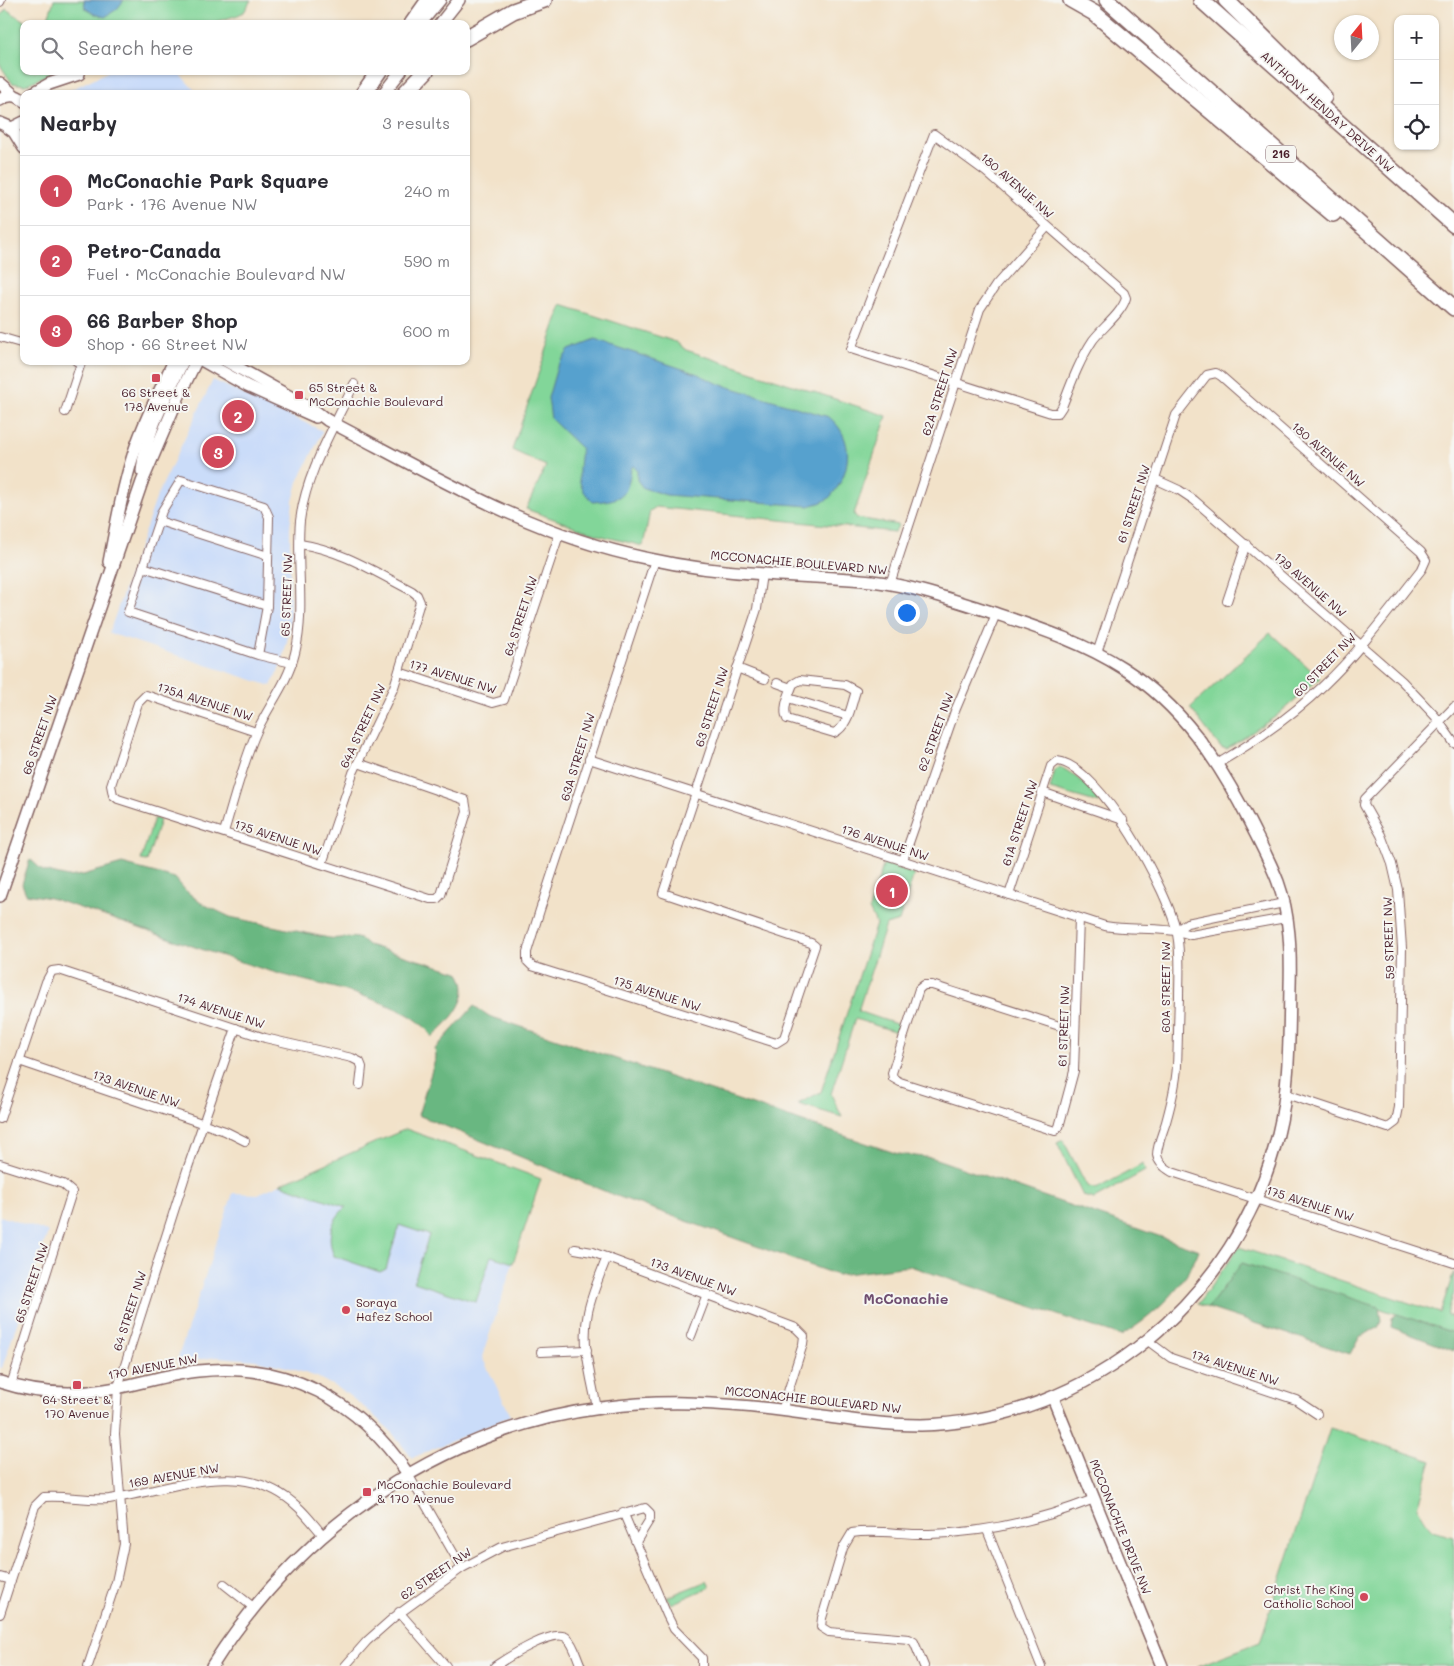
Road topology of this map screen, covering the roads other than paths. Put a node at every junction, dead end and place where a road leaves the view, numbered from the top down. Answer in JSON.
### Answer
{"nodes":[{"id":1,"x":428,"y":0,"type":"edge"},
{"id":2,"x":440,"y":0,"type":"edge"},
{"id":3,"x":459,"y":0,"type":"edge"},
{"id":4,"x":544,"y":0,"type":"edge"},
{"id":5,"x":1071,"y":0,"type":"edge"},
{"id":6,"x":1107,"y":0,"type":"edge"},
{"id":7,"x":1201,"y":0,"type":"edge"},
{"id":8,"x":1226,"y":0,"type":"edge"},
{"id":9,"x":415,"y":20,"type":"edge"},
{"id":10,"x":423,"y":20,"type":"edge"},
{"id":11,"x":443,"y":20,"type":"edge"},
{"id":12,"x":470,"y":36,"type":"edge"},
{"id":13,"x":76,"y":75,"type":"edge"},
{"id":14,"x":378,"y":75,"type":"edge"},
{"id":15,"x":398,"y":75,"type":"edge"},
{"id":16,"x":422,"y":75,"type":"edge"},
{"id":17,"x":67,"y":78,"type":"junction"},
{"id":18,"x":0,"y":83,"type":"edge"},
{"id":19,"x":38,"y":90,"type":"edge"},
{"id":20,"x":53,"y":90,"type":"edge"},
{"id":21,"x":367,"y":90,"type":"edge"},
{"id":22,"x":386,"y":90,"type":"edge"},
{"id":23,"x":408,"y":90,"type":"edge"},
{"id":24,"x":19,"y":97,"type":"edge"},
{"id":25,"x":0,"y":100,"type":"edge"},
{"id":26,"x":20,"y":124,"type":"edge"},
{"id":27,"x":3,"y":125,"type":"edge"},
{"id":28,"x":20,"y":142,"type":"edge"},
{"id":29,"x":1389,"y":168,"type":"junction"},
{"id":30,"x":1454,"y":224,"type":"edge"},
{"id":31,"x":1047,"y":226,"type":"junction"},
{"id":32,"x":1409,"y":268,"type":"junction"},
{"id":33,"x":1454,"y":308,"type":"edge"},
{"id":34,"x":0,"y":337,"type":"edge"},
{"id":35,"x":20,"y":343,"type":"edge"},
{"id":36,"x":78,"y":365,"type":"edge"},
{"id":37,"x":172,"y":365,"type":"edge"},
{"id":38,"x":181,"y":365,"type":"edge"},
{"id":39,"x":194,"y":365,"type":"edge"},
{"id":40,"x":210,"y":365,"type":"edge"},
{"id":41,"x":233,"y":365,"type":"edge"},
{"id":42,"x":1211,"y":373,"type":"joint"},
{"id":43,"x":956,"y":382,"type":"junction"},
{"id":44,"x":354,"y":384,"type":"dead end"},
{"id":45,"x":65,"y":412,"type":"dead end"},
{"id":46,"x":331,"y":422,"type":"junction"},
{"id":47,"x":1154,"y":479,"type":"junction"},
{"id":48,"x":141,"y":486,"type":"junction"},
{"id":49,"x":159,"y":521,"type":"junction"},
{"id":50,"x":559,"y":535,"type":"junction"},
{"id":51,"x":300,"y":544,"type":"junction"},
{"id":52,"x":1246,"y":544,"type":"junction"},
{"id":53,"x":268,"y":556,"type":"junction"},
{"id":54,"x":655,"y":560,"type":"junction"},
{"id":55,"x":1426,"y":560,"type":"joint"},
{"id":56,"x":143,"y":567,"type":"junction"},
{"id":57,"x":762,"y":574,"type":"junction"},
{"id":58,"x":106,"y":584,"type":"junction"},
{"id":59,"x":890,"y":584,"type":"junction"},
{"id":60,"x":1227,"y":601,"type":"dead end"},
{"id":61,"x":267,"y":606,"type":"junction"},
{"id":62,"x":996,"y":614,"type":"junction"},
{"id":63,"x":1362,"y":645,"type":"junction"},
{"id":64,"x":1097,"y":653,"type":"junction"},
{"id":65,"x":258,"y":655,"type":"junction"},
{"id":66,"x":292,"y":662,"type":"junction"},
{"id":67,"x":737,"y":668,"type":"junction"},
{"id":68,"x":399,"y":672,"type":"junction"},
{"id":69,"x":765,"y":679,"type":"dead end"},
{"id":70,"x":778,"y":683,"type":"dead end"},
{"id":71,"x":791,"y":688,"type":"junction"},
{"id":72,"x":788,"y":698,"type":"junction"},
{"id":73,"x":501,"y":702,"type":"joint"},
{"id":74,"x":1454,"y":707,"type":"edge"},
{"id":75,"x":848,"y":716,"type":"junction"},
{"id":76,"x":1440,"y":722,"type":"junction"},
{"id":77,"x":256,"y":732,"type":"junction"},
{"id":78,"x":1454,"y":743,"type":"edge"},
{"id":79,"x":589,"y":759,"type":"junction"},
{"id":80,"x":1057,"y":761,"type":"joint"},
{"id":81,"x":358,"y":763,"type":"junction"},
{"id":82,"x":1217,"y":764,"type":"junction"},
{"id":83,"x":1042,"y":792,"type":"junction"},
{"id":84,"x":696,"y":793,"type":"junction"},
{"id":85,"x":113,"y":795,"type":"joint"},
{"id":86,"x":1123,"y":820,"type":"junction"},
{"id":87,"x":224,"y":832,"type":"junction"},
{"id":88,"x":903,"y":860,"type":"junction"},
{"id":89,"x":322,"y":864,"type":"junction"},
{"id":90,"x":1009,"y":895,"type":"junction"},
{"id":91,"x":0,"y":896,"type":"edge"},
{"id":92,"x":1284,"y":904,"type":"junction"},
{"id":93,"x":1079,"y":918,"type":"junction"},
{"id":94,"x":1286,"y":918,"type":"junction"},
{"id":95,"x":1177,"y":930,"type":"junction"},
{"id":96,"x":527,"y":961,"type":"joint"},
{"id":97,"x":236,"y":1028,"type":"junction"},
{"id":98,"x":1075,"y":1031,"type":"junction"},
{"id":99,"x":781,"y":1041,"type":"joint"},
{"id":100,"x":19,"y":1061,"type":"junction"},
{"id":101,"x":360,"y":1085,"type":"dead end"},
{"id":102,"x":1286,"y":1094,"type":"junction"},
{"id":103,"x":0,"y":1119,"type":"edge"},
{"id":104,"x":205,"y":1124,"type":"junction"},
{"id":105,"x":245,"y":1140,"type":"dead end"},
{"id":106,"x":0,"y":1164,"type":"edge"},
{"id":107,"x":1161,"y":1164,"type":"joint"},
{"id":108,"x":1257,"y":1198,"type":"junction"},
{"id":109,"x":576,"y":1249,"type":"dead end"},
{"id":110,"x":607,"y":1257,"type":"junction"},
{"id":111,"x":1454,"y":1263,"type":"edge"},
{"id":112,"x":707,"y":1294,"type":"junction"},
{"id":113,"x":691,"y":1336,"type":"dead end"},
{"id":114,"x":1148,"y":1340,"type":"junction"},
{"id":115,"x":587,"y":1350,"type":"junction"},
{"id":116,"x":541,"y":1352,"type":"dead end"},
{"id":117,"x":6,"y":1384,"type":"edge"},
{"id":118,"x":118,"y":1387,"type":"junction"},
{"id":119,"x":1054,"y":1398,"type":"junction"},
{"id":120,"x":597,"y":1408,"type":"junction"},
{"id":121,"x":782,"y":1411,"type":"junction"},
{"id":122,"x":1316,"y":1414,"type":"dead end"},
{"id":123,"x":408,"y":1474,"type":"junction"},
{"id":124,"x":121,"y":1497,"type":"junction"},
{"id":125,"x":1094,"y":1499,"type":"junction"},
{"id":126,"x":623,"y":1512,"type":"junction"},
{"id":127,"x":987,"y":1530,"type":"junction"},
{"id":128,"x":323,"y":1536,"type":"junction"},
{"id":129,"x":636,"y":1542,"type":"junction"},
{"id":130,"x":462,"y":1568,"type":"junction"},
{"id":131,"x":0,"y":1577,"type":"edge"},
{"id":132,"x":11,"y":1580,"type":"junction"},
{"id":133,"x":224,"y":1584,"type":"dead end"},
{"id":134,"x":254,"y":1607,"type":"junction"},
{"id":135,"x":399,"y":1612,"type":"junction"},
{"id":136,"x":0,"y":1614,"type":"edge"},
{"id":137,"x":702,"y":1662,"type":"edge"},
{"id":138,"x":88,"y":1666,"type":"edge"},
{"id":139,"x":212,"y":1666,"type":"edge"},
{"id":140,"x":345,"y":1666,"type":"edge"},
{"id":141,"x":446,"y":1666,"type":"edge"},
{"id":142,"x":495,"y":1666,"type":"edge"},
{"id":143,"x":581,"y":1666,"type":"edge"},
{"id":144,"x":924,"y":1666,"type":"edge"},
{"id":145,"x":1042,"y":1666,"type":"edge"},
{"id":146,"x":1162,"y":1666,"type":"edge"}],
"edges":[{"from":1,"to":9,"type":"highway"},
{"from":2,"to":10,"type":"street"},
{"from":3,"to":11,"type":"street"},
{"from":4,"to":12,"type":"highway"},
{"from":5,"to":32,"type":"highway"},
{"from":6,"to":32,"type":"highway","number":"216"},
{"from":7,"to":29,"type":"highway","name":"ANTHONY HENDAY DRIVE NW"},
{"from":8,"to":29,"type":"highway"},
{"from":13,"to":17,"type":"street"},
{"from":14,"to":21,"type":"highway"},
{"from":15,"to":22,"type":"street"},
{"from":16,"to":23,"type":"highway"},
{"from":17,"to":19,"type":"street"},
{"from":17,"to":20,"type":"street"},
{"from":18,"to":24,"type":"street"},
{"from":24,"to":25,"type":"street"},
{"from":26,"to":27,"type":"street"},
{"from":27,"to":28,"type":"street"},
{"from":29,"to":30,"type":"highway","name":"ANTHONY HENDAY DRIVE NW"},
{"from":31,"to":43,"type":"street","name":"62A STREET NW"},
{"from":31,"to":43,"type":"street","name":"180 AVENUE NW"},
{"from":31,"to":43,"type":"street","name":"180 AVENUE NW"},
{"from":32,"to":33,"type":"highway","number":"216"},
{"from":34,"to":35,"type":"street"},
{"from":36,"to":45,"type":"street"},
{"from":37,"to":58,"type":"street","name":"66 STREET NW"},
{"from":38,"to":48,"type":"street"},
{"from":39,"to":48,"type":"street","name":"66 STREET NW"},
{"from":40,"to":46,"type":"street","name":"MCCONACHIE BOULEVARD NW"},
{"from":41,"to":46,"type":"street","name":"MCCONACHIE BOULEVARD NW"},
{"from":42,"to":47,"type":"street","name":"61 STREET NW"},
{"from":42,"to":55,"type":"street","name":"180 AVENUE NW"},
{"from":43,"to":59,"type":"street","name":"62A STREET NW"},
{"from":44,"to":46,"type":"street","name":"65 STREET NW"},
{"from":46,"to":50,"type":"street","name":"MCCONACHIE BOULEVARD NW"},
{"from":46,"to":51,"type":"street","name":"65 STREET NW"},
{"from":47,"to":52,"type":"street","name":"179 AVENUE NW"},
{"from":47,"to":64,"type":"street","name":"61 STREET NW"},
{"from":48,"to":58,"type":"street","name":"66 STREET NW"},
{"from":49,"to":53,"type":"street"},
{"from":49,"to":53,"type":"street"},
{"from":49,"to":56,"type":"street"},
{"from":50,"to":54,"type":"street","name":"MCCONACHIE BOULEVARD NW"},
{"from":50,"to":73,"type":"street","name":"64 STREET NW"},
{"from":51,"to":66,"type":"street","name":"65 STREET NW"},
{"from":51,"to":68,"type":"street","name":"64A STREET NW"},
{"from":52,"to":60,"type":"street"},
{"from":52,"to":63,"type":"street","name":"179 AVENUE NW"},
{"from":53,"to":61,"type":"street"},
{"from":54,"to":57,"type":"street","name":"MCCONACHIE BOULEVARD NW"},
{"from":54,"to":79,"type":"street","name":"63A STREET NW"},
{"from":55,"to":63,"type":"street","name":"60 STREET NW"},
{"from":56,"to":61,"type":"street"},
{"from":56,"to":65,"type":"street"},
{"from":57,"to":59,"type":"street","name":"MCCONACHIE BOULEVARD NW"},
{"from":57,"to":67,"type":"street","name":"63 STREET NW"},
{"from":58,"to":91,"type":"street","name":"66 STREET NW"},
{"from":59,"to":62,"type":"street","name":"MCCONACHIE BOULEVARD NW"},
{"from":61,"to":65,"type":"street"},
{"from":62,"to":64,"type":"street","name":"MCCONACHIE BOULEVARD NW"},
{"from":62,"to":88,"type":"street","name":"62 STREET NW"},
{"from":63,"to":76,"type":"street","name":"179 AVENUE NW"},
{"from":63,"to":82,"type":"street","name":"60 STREET NW"},
{"from":64,"to":82,"type":"street","name":"MCCONACHIE BOULEVARD NW"},
{"from":65,"to":66,"type":"street"},
{"from":66,"to":77,"type":"street","name":"65 STREET NW"},
{"from":67,"to":69,"type":"street"},
{"from":67,"to":84,"type":"street","name":"63 STREET NW"},
{"from":68,"to":73,"type":"street","name":"177 AVENUE NW"},
{"from":68,"to":81,"type":"street","name":"64A STREET NW"},
{"from":70,"to":71,"type":"street"},
{"from":71,"to":72,"type":"street"},
{"from":71,"to":75,"type":"street"},
{"from":72,"to":75,"type":"street"},
{"from":72,"to":75,"type":"street"},
{"from":74,"to":76,"type":"street","name":"59 STREET NW"},
{"from":76,"to":78,"type":"street","name":"179 AVENUE NW"},
{"from":76,"to":102,"type":"street","name":"59 STREET NW"},
{"from":77,"to":85,"type":"street","name":"175A AVENUE NW"},
{"from":77,"to":87,"type":"street","name":"65 STREET NW"},
{"from":79,"to":84,"type":"street","name":"176 AVENUE NW"},
{"from":79,"to":96,"type":"street","name":"63A STREET NW"},
{"from":80,"to":83,"type":"street","name":"61A STREET NW"},
{"from":80,"to":86,"type":"street","name":"60A STREET NW"},
{"from":81,"to":89,"type":"street","name":"64A STREET NW"},
{"from":81,"to":89,"type":"street","name":"175 AVENUE NW"},
{"from":82,"to":92,"type":"street","name":"MCCONACHIE BOULEVARD NW"},
{"from":83,"to":86,"type":"street"},
{"from":83,"to":90,"type":"street","name":"61A STREET NW"},
{"from":84,"to":88,"type":"street","name":"176 AVENUE NW"},
{"from":84,"to":99,"type":"street","name":"63 STREET NW"},
{"from":85,"to":87,"type":"street","name":"175 AVENUE NW"},
{"from":86,"to":95,"type":"street","name":"60A STREET NW"},
{"from":87,"to":89,"type":"street","name":"175 AVENUE NW"},
{"from":88,"to":90,"type":"street","name":"176 AVENUE NW"},
{"from":90,"to":93,"type":"street","name":"176 AVENUE NW"},
{"from":92,"to":94,"type":"street","name":"MCCONACHIE BOULEVARD NW"},
{"from":92,"to":95,"type":"street","name":"176 AVENUE NW"},
{"from":93,"to":95,"type":"street","name":"176 AVENUE NW"},
{"from":93,"to":98,"type":"street","name":"61 STREET NW"},
{"from":94,"to":95,"type":"street","name":"176 AVENUE NW"},
{"from":94,"to":102,"type":"street","name":"MCCONACHIE BOULEVARD NW"},
{"from":95,"to":107,"type":"street","name":"60A STREET NW"},
{"from":96,"to":99,"type":"street","name":"175 AVENUE NW"},
{"from":97,"to":100,"type":"street","name":"174 AVENUE NW"},
{"from":97,"to":101,"type":"street","name":"174 AVENUE NW"},
{"from":97,"to":104,"type":"street","name":"64 STREET NW"},
{"from":98,"to":98,"type":"street","name":"61 STREET NW"},
{"from":100,"to":103,"type":"street"},
{"from":100,"to":104,"type":"street","name":"173 AVENUE NW"},
{"from":102,"to":108,"type":"street","name":"MCCONACHIE BOULEVARD NW"},
{"from":104,"to":105,"type":"street","name":"173 AVENUE NW"},
{"from":104,"to":118,"type":"street","name":"64 STREET NW"},
{"from":106,"to":117,"type":"street","name":"65 STREET NW"},
{"from":107,"to":108,"type":"street","name":"175 AVENUE NW"},
{"from":108,"to":111,"type":"street","name":"175 AVENUE NW"},
{"from":108,"to":114,"type":"street","name":"MCCONACHIE BOULEVARD NW"},
{"from":109,"to":110,"type":"street","name":"173 AVENUE NW"},
{"from":110,"to":112,"type":"street","name":"173 AVENUE NW"},
{"from":110,"to":115,"type":"street"},
{"from":112,"to":113,"type":"street"},
{"from":112,"to":121,"type":"street","name":"173 AVENUE NW"},
{"from":114,"to":119,"type":"street","name":"MCCONACHIE BOULEVARD NW"},
{"from":114,"to":122,"type":"street","name":"174 AVENUE NW"},
{"from":115,"to":116,"type":"street"},
{"from":115,"to":120,"type":"street"},
{"from":117,"to":118,"type":"street","name":"170 AVENUE NW"},
{"from":118,"to":123,"type":"street","name":"170 AVENUE NW"},
{"from":118,"to":124,"type":"street","name":"64 STREET NW"},
{"from":119,"to":121,"type":"street","name":"MCCONACHIE BOULEVARD NW"},
{"from":119,"to":125,"type":"street","name":"MCCONACHIE DRIVE NW"},
{"from":120,"to":121,"type":"street","name":"MCCONACHIE BOULEVARD NW"},
{"from":120,"to":123,"type":"street","name":"MCCONACHIE BOULEVARD NW"},
{"from":123,"to":128,"type":"street","name":"MCCONACHIE BOULEVARD NW"},
{"from":123,"to":130,"type":"street","name":"170 AVENUE NW"},
{"from":124,"to":128,"type":"street","name":"169 AVENUE NW"},
{"from":124,"to":132,"type":"street","name":"169 AVENUE NW"},
{"from":124,"to":138,"type":"street","name":"64 STREET NW"},
{"from":125,"to":127,"type":"street"},
{"from":125,"to":146,"type":"street","name":"MCCONACHIE DRIVE NW"},
{"from":126,"to":129,"type":"street"},
{"from":126,"to":129,"type":"street","name":"62 STREET NW"},
{"from":126,"to":130,"type":"street","name":"62 STREET NW"},
{"from":127,"to":144,"type":"street"},
{"from":127,"to":145,"type":"street"},
{"from":128,"to":134,"type":"street","name":"MCCONACHIE BOULEVARD NW"},
{"from":129,"to":137,"type":"street"},
{"from":130,"to":135,"type":"street","name":"62 STREET NW"},
{"from":131,"to":132,"type":"street"},
{"from":132,"to":136,"type":"street"},
{"from":133,"to":134,"type":"street"},
{"from":134,"to":139,"type":"street","name":"MCCONACHIE BOULEVARD NW"},
{"from":135,"to":140,"type":"street","name":"62 STREET NW"},
{"from":135,"to":141,"type":"street"},
{"from":142,"to":143,"type":"street"}]}
